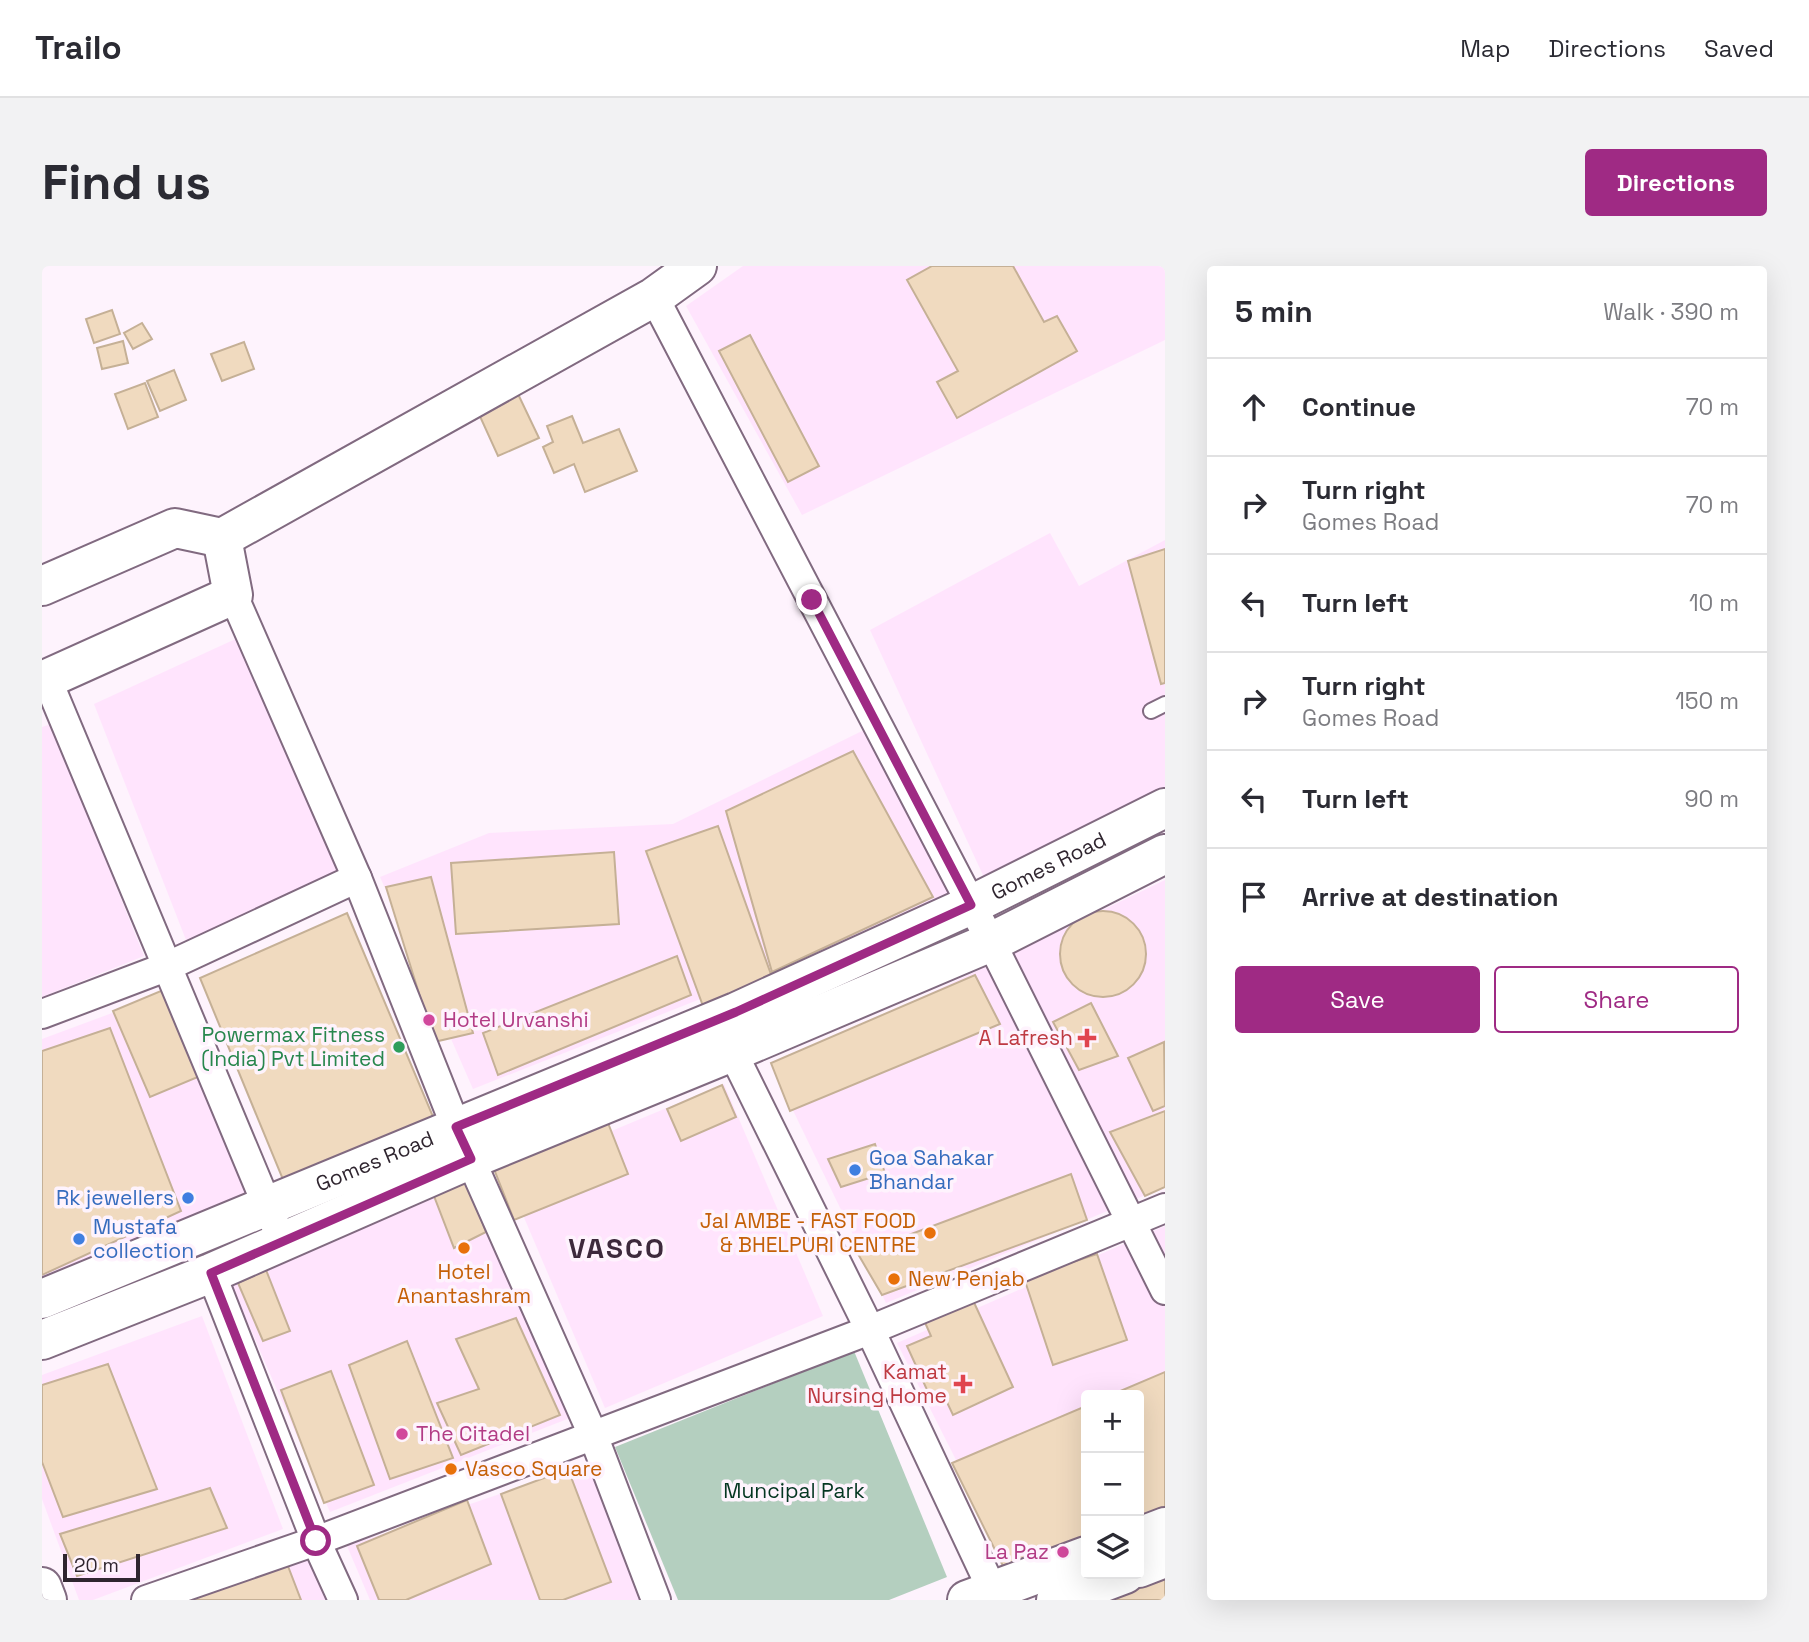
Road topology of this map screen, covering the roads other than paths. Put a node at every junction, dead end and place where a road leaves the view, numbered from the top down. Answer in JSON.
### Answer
{"nodes":[{"id":1,"x":697,"y":266,"type":"edge"},
{"id":2,"x":654,"y":297,"type":"junction"},
{"id":3,"x":222,"y":538,"type":"junction"},
{"id":4,"x":42,"y":586,"type":"edge"},
{"id":5,"x":233,"y":595,"type":"junction"},
{"id":6,"x":45,"y":680,"type":"edge"},
{"id":7,"x":1165,"y":704,"type":"edge"},
{"id":8,"x":1151,"y":711,"type":"dead end"},
{"id":9,"x":1165,"y":808,"type":"edge"},
{"id":10,"x":1165,"y":854,"type":"edge"},
{"id":11,"x":356,"y":878,"type":"junction"},
{"id":12,"x":971,"y":905,"type":"junction"},
{"id":13,"x":991,"y":942,"type":"junction"},
{"id":14,"x":166,"y":967,"type":"junction"},
{"id":15,"x":42,"y":1014,"type":"edge"},
{"id":16,"x":724,"y":1036,"type":"junction"},
{"id":17,"x":464,"y":1143,"type":"junction"},
{"id":18,"x":267,"y":1206,"type":"junction"},
{"id":19,"x":1165,"y":1208,"type":"edge"},
{"id":20,"x":1132,"y":1223,"type":"junction"},
{"id":21,"x":282,"y":1240,"type":"junction"},
{"id":22,"x":211,"y":1273,"type":"junction"},
{"id":23,"x":1165,"y":1290,"type":"edge"},
{"id":24,"x":42,"y":1299,"type":"edge"},
{"id":25,"x":870,"y":1330,"type":"junction"},
{"id":26,"x":42,"y":1340,"type":"edge"},
{"id":27,"x":593,"y":1435,"type":"junction"},
{"id":28,"x":1165,"y":1527,"type":"edge"},
{"id":29,"x":1144,"y":1535,"type":"edge"},
{"id":30,"x":316,"y":1541,"type":"junction"},
{"id":31,"x":1081,"y":1558,"type":"edge"},
{"id":32,"x":1165,"y":1558,"type":"edge"},
{"id":33,"x":1144,"y":1566,"type":"edge"},
{"id":34,"x":1112,"y":1579,"type":"edge"},
{"id":35,"x":42,"y":1587,"type":"edge"},
{"id":36,"x":986,"y":1597,"type":"edge"},
{"id":37,"x":47,"y":1600,"type":"edge"},
{"id":38,"x":146,"y":1600,"type":"edge"},
{"id":39,"x":343,"y":1600,"type":"edge"},
{"id":40,"x":656,"y":1600,"type":"edge"},
{"id":41,"x":1056,"y":1600,"type":"edge"}],
"edges":[{"from":1,"to":2,"type":"main road"},
{"from":2,"to":3,"type":"main road"},
{"from":2,"to":12,"type":"street"},
{"from":3,"to":4,"type":"main road"},
{"from":3,"to":5,"type":"main road"},
{"from":5,"to":6,"type":"main road"},
{"from":5,"to":11,"type":"street"},
{"from":6,"to":14,"type":"street"},
{"from":7,"to":8,"type":"lane"},
{"from":9,"to":12,"type":"main road","name":"Gomes Road"},
{"from":10,"to":13,"type":"main road","name":"Gomes Road"},
{"from":11,"to":14,"type":"street"},
{"from":11,"to":17,"type":"street"},
{"from":12,"to":13,"type":"street"},
{"from":12,"to":16,"type":"main road","name":"Gomes Road"},
{"from":13,"to":16,"type":"main road","name":"Gomes Road"},
{"from":13,"to":20,"type":"street"},
{"from":14,"to":15,"type":"street"},
{"from":14,"to":18,"type":"street"},
{"from":16,"to":17,"type":"main road","name":"Gomes Road"},
{"from":16,"to":25,"type":"street"},
{"from":17,"to":18,"type":"main road","name":"Gomes Road"},
{"from":17,"to":21,"type":"main road","name":"Gomes Road"},
{"from":17,"to":27,"type":"street"},
{"from":18,"to":21,"type":"street"},
{"from":18,"to":24,"type":"main road","name":"Gomes Road"},
{"from":19,"to":20,"type":"street"},
{"from":20,"to":23,"type":"street"},
{"from":20,"to":25,"type":"street"},
{"from":21,"to":22,"type":"main road","name":"Gomes Road"},
{"from":22,"to":26,"type":"main road","name":"Gomes Road"},
{"from":22,"to":30,"type":"street"},
{"from":25,"to":27,"type":"street"},
{"from":25,"to":36,"type":"street"},
{"from":27,"to":30,"type":"street"},
{"from":27,"to":40,"type":"street"},
{"from":28,"to":29,"type":"main road"},
{"from":30,"to":38,"type":"street"},
{"from":30,"to":39,"type":"street"},
{"from":31,"to":36,"type":"main road"},
{"from":32,"to":33,"type":"main road"},
{"from":34,"to":41,"type":"main road"},
{"from":35,"to":37,"type":"main road"}]}
